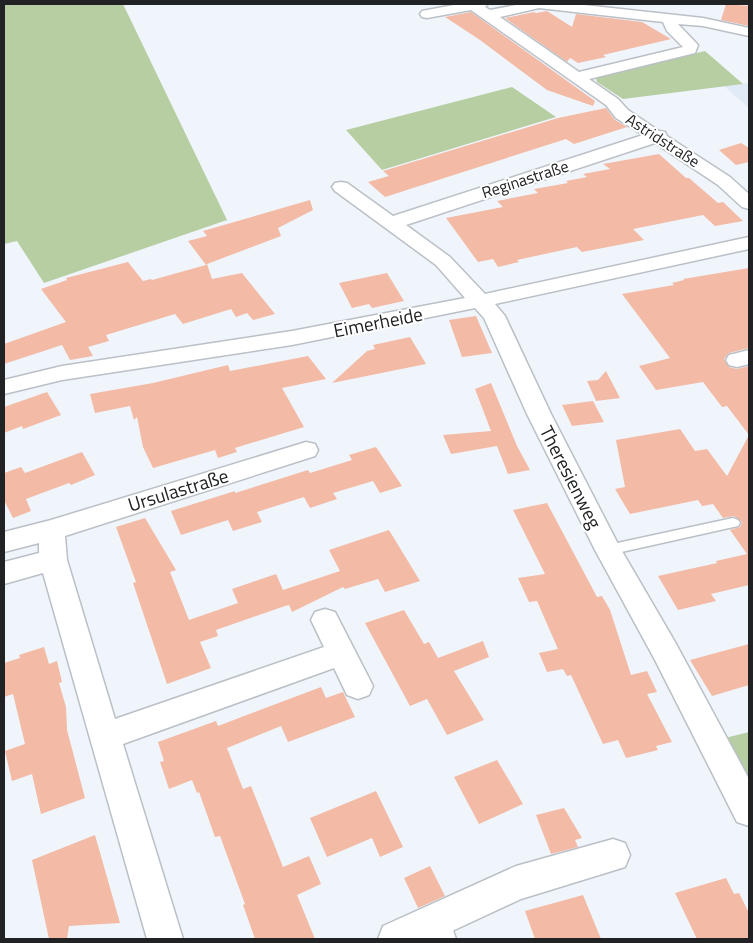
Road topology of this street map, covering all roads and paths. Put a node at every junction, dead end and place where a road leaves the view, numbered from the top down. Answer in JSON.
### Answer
{"nodes":[{"id":1,"x":529,"y":5,"type":"edge"},
{"id":2,"x":481,"y":8,"type":"edge"},
{"id":3,"x":427,"y":14,"type":"dead end"},
{"id":4,"x":669,"y":19,"type":"junction"},
{"id":5,"x":749,"y":32,"type":"edge"},
{"id":6,"x":577,"y":77,"type":"junction"},
{"id":7,"x":659,"y":136,"type":"junction"},
{"id":8,"x":340,"y":187,"type":"dead end"},
{"id":9,"x":749,"y":203,"type":"edge"},
{"id":10,"x":392,"y":224,"type":"junction"},
{"id":11,"x":749,"y":243,"type":"edge"},
{"id":12,"x":480,"y":300,"type":"junction"},
{"id":13,"x":4,"y":387,"type":"edge"},
{"id":14,"x":306,"y":450,"type":"dead end"},
{"id":15,"x":733,"y":522,"type":"dead end"},
{"id":16,"x":51,"y":530,"type":"junction"},
{"id":17,"x":4,"y":542,"type":"edge"},
{"id":18,"x":608,"y":550,"type":"junction"},
{"id":19,"x":53,"y":560,"type":"junction"},
{"id":20,"x":4,"y":573,"type":"edge"},
{"id":21,"x":325,"y":620,"type":"dead end"},
{"id":22,"x":341,"y":653,"type":"junction"},
{"id":23,"x":358,"y":686,"type":"dead end"},
{"id":24,"x":106,"y":736,"type":"junction"},
{"id":25,"x":749,"y":811,"type":"edge"},
{"id":26,"x":613,"y":855,"type":"dead end"},
{"id":27,"x":444,"y":929,"type":"edge"},
{"id":28,"x":165,"y":939,"type":"edge"},
{"id":29,"x":396,"y":939,"type":"edge"}],
"edges":[{"from":1,"to":2,"type":"street"},
{"from":1,"to":4,"type":"street"},
{"from":2,"to":3,"type":"street"},
{"from":2,"to":6,"type":"street","name":"Astridstraße"},
{"from":4,"to":5,"type":"street"},
{"from":4,"to":6,"type":"street"},
{"from":6,"to":7,"type":"street","name":"Astridstraße"},
{"from":7,"to":9,"type":"street","name":"Astridstraße"},
{"from":7,"to":10,"type":"street","name":"Reginastraße"},
{"from":8,"to":10,"type":"street","name":"Theresienweg"},
{"from":10,"to":12,"type":"street","name":"Theresienweg"},
{"from":11,"to":12,"type":"street","name":"Eimerheide"},
{"from":12,"to":13,"type":"street","name":"Eimerheide"},
{"from":12,"to":18,"type":"street","name":"Theresienweg"},
{"from":14,"to":16,"type":"street","name":"Ursulastraße"},
{"from":15,"to":18,"type":"lane"},
{"from":16,"to":17,"type":"street","name":"Ursulastraße"},
{"from":16,"to":19,"type":"street"},
{"from":18,"to":25,"type":"street","name":"Theresienweg"},
{"from":19,"to":20,"type":"street"},
{"from":19,"to":24,"type":"street"},
{"from":21,"to":22,"type":"street"},
{"from":22,"to":23,"type":"street"},
{"from":22,"to":24,"type":"street"},
{"from":24,"to":28,"type":"street"},
{"from":26,"to":27,"type":"street"},
{"from":27,"to":29,"type":"street"}]}
